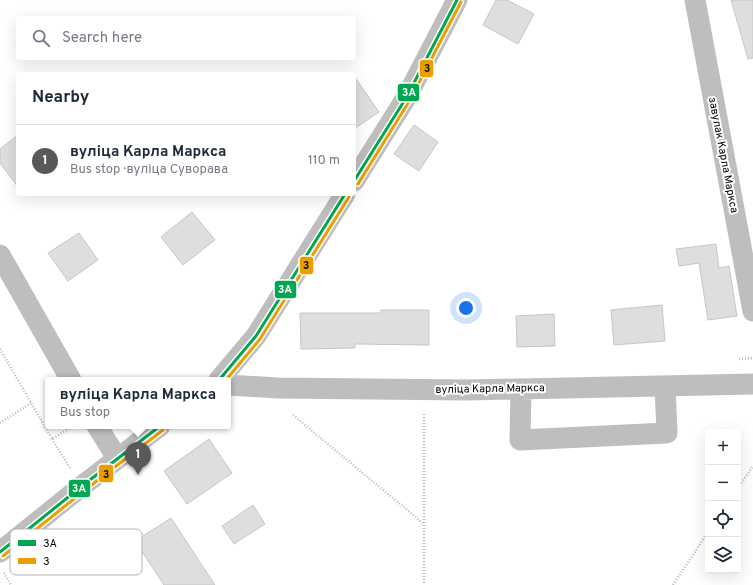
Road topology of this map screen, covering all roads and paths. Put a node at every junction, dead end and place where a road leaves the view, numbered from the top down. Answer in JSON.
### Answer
{"nodes":[{"id":1,"x":457,"y":0,"type":"edge"},
{"id":2,"x":695,"y":0,"type":"edge"},
{"id":3,"x":356,"y":177,"type":"edge"},
{"id":4,"x":345,"y":196,"type":"edge"},
{"id":5,"x":0,"y":255,"type":"edge"},
{"id":6,"x":5,"y":278,"type":"edge"},
{"id":7,"x":753,"y":311,"type":"edge"},
{"id":8,"x":0,"y":349,"type":"edge"},
{"id":9,"x":753,"y":358,"type":"edge"},
{"id":10,"x":739,"y":359,"type":"dead end"},
{"id":11,"x":69,"y":377,"type":"edge"},
{"id":12,"x":222,"y":377,"type":"edge"},
{"id":13,"x":753,"y":384,"type":"edge"},
{"id":14,"x":231,"y":386,"type":"edge"},
{"id":15,"x":665,"y":386,"type":"junction"},
{"id":16,"x":520,"y":389,"type":"junction"},
{"id":17,"x":31,"y":403,"type":"junction"},
{"id":18,"x":424,"y":414,"type":"dead end"},
{"id":19,"x":293,"y":415,"type":"dead end"},
{"id":20,"x":0,"y":423,"type":"edge"},
{"id":21,"x":45,"y":427,"type":"edge"},
{"id":22,"x":46,"y":429,"type":"edge"},
{"id":23,"x":68,"y":429,"type":"edge"},
{"id":24,"x":99,"y":429,"type":"edge"},
{"id":25,"x":156,"y":429,"type":"edge"},
{"id":26,"x":117,"y":458,"type":"junction"},
{"id":27,"x":753,"y":466,"type":"edge"},
{"id":28,"x":741,"y":484,"type":"edge"},
{"id":29,"x":424,"y":524,"type":"junction"},
{"id":30,"x":29,"y":529,"type":"edge"},
{"id":31,"x":705,"y":537,"type":"edge"},
{"id":32,"x":10,"y":544,"type":"edge"},
{"id":33,"x":0,"y":552,"type":"edge"},
{"id":34,"x":0,"y":568,"type":"edge"},
{"id":35,"x":11,"y":585,"type":"edge"},
{"id":36,"x":424,"y":585,"type":"edge"},
{"id":37,"x":673,"y":585,"type":"edge"}],
"edges":[{"from":1,"to":3,"type":"street"},
{"from":2,"to":7,"type":"street","name":"завулак Карла Маркса"},
{"from":4,"to":12,"type":"street"},
{"from":5,"to":6,"type":"street"},
{"from":6,"to":11,"type":"street"},
{"from":8,"to":17,"type":"path"},
{"from":9,"to":10,"type":"path"},
{"from":13,"to":15,"type":"street","name":"вуліца Карла Маркса"},
{"from":14,"to":16,"type":"street","name":"вуліца Карла Маркса"},
{"from":15,"to":16,"type":"street","name":"вуліца Карла Маркса"},
{"from":15,"to":16,"type":"street"},
{"from":17,"to":20,"type":"path"},
{"from":17,"to":21,"type":"path"},
{"from":18,"to":29,"type":"path"},
{"from":19,"to":29,"type":"path"},
{"from":22,"to":23,"type":"path"},
{"from":24,"to":26,"type":"street"},
{"from":25,"to":26,"type":"street"},
{"from":26,"to":30,"type":"street"},
{"from":27,"to":28,"type":"path"},
{"from":29,"to":36,"type":"path"},
{"from":31,"to":37,"type":"path"},
{"from":32,"to":33,"type":"street"},
{"from":34,"to":35,"type":"path"}]}
